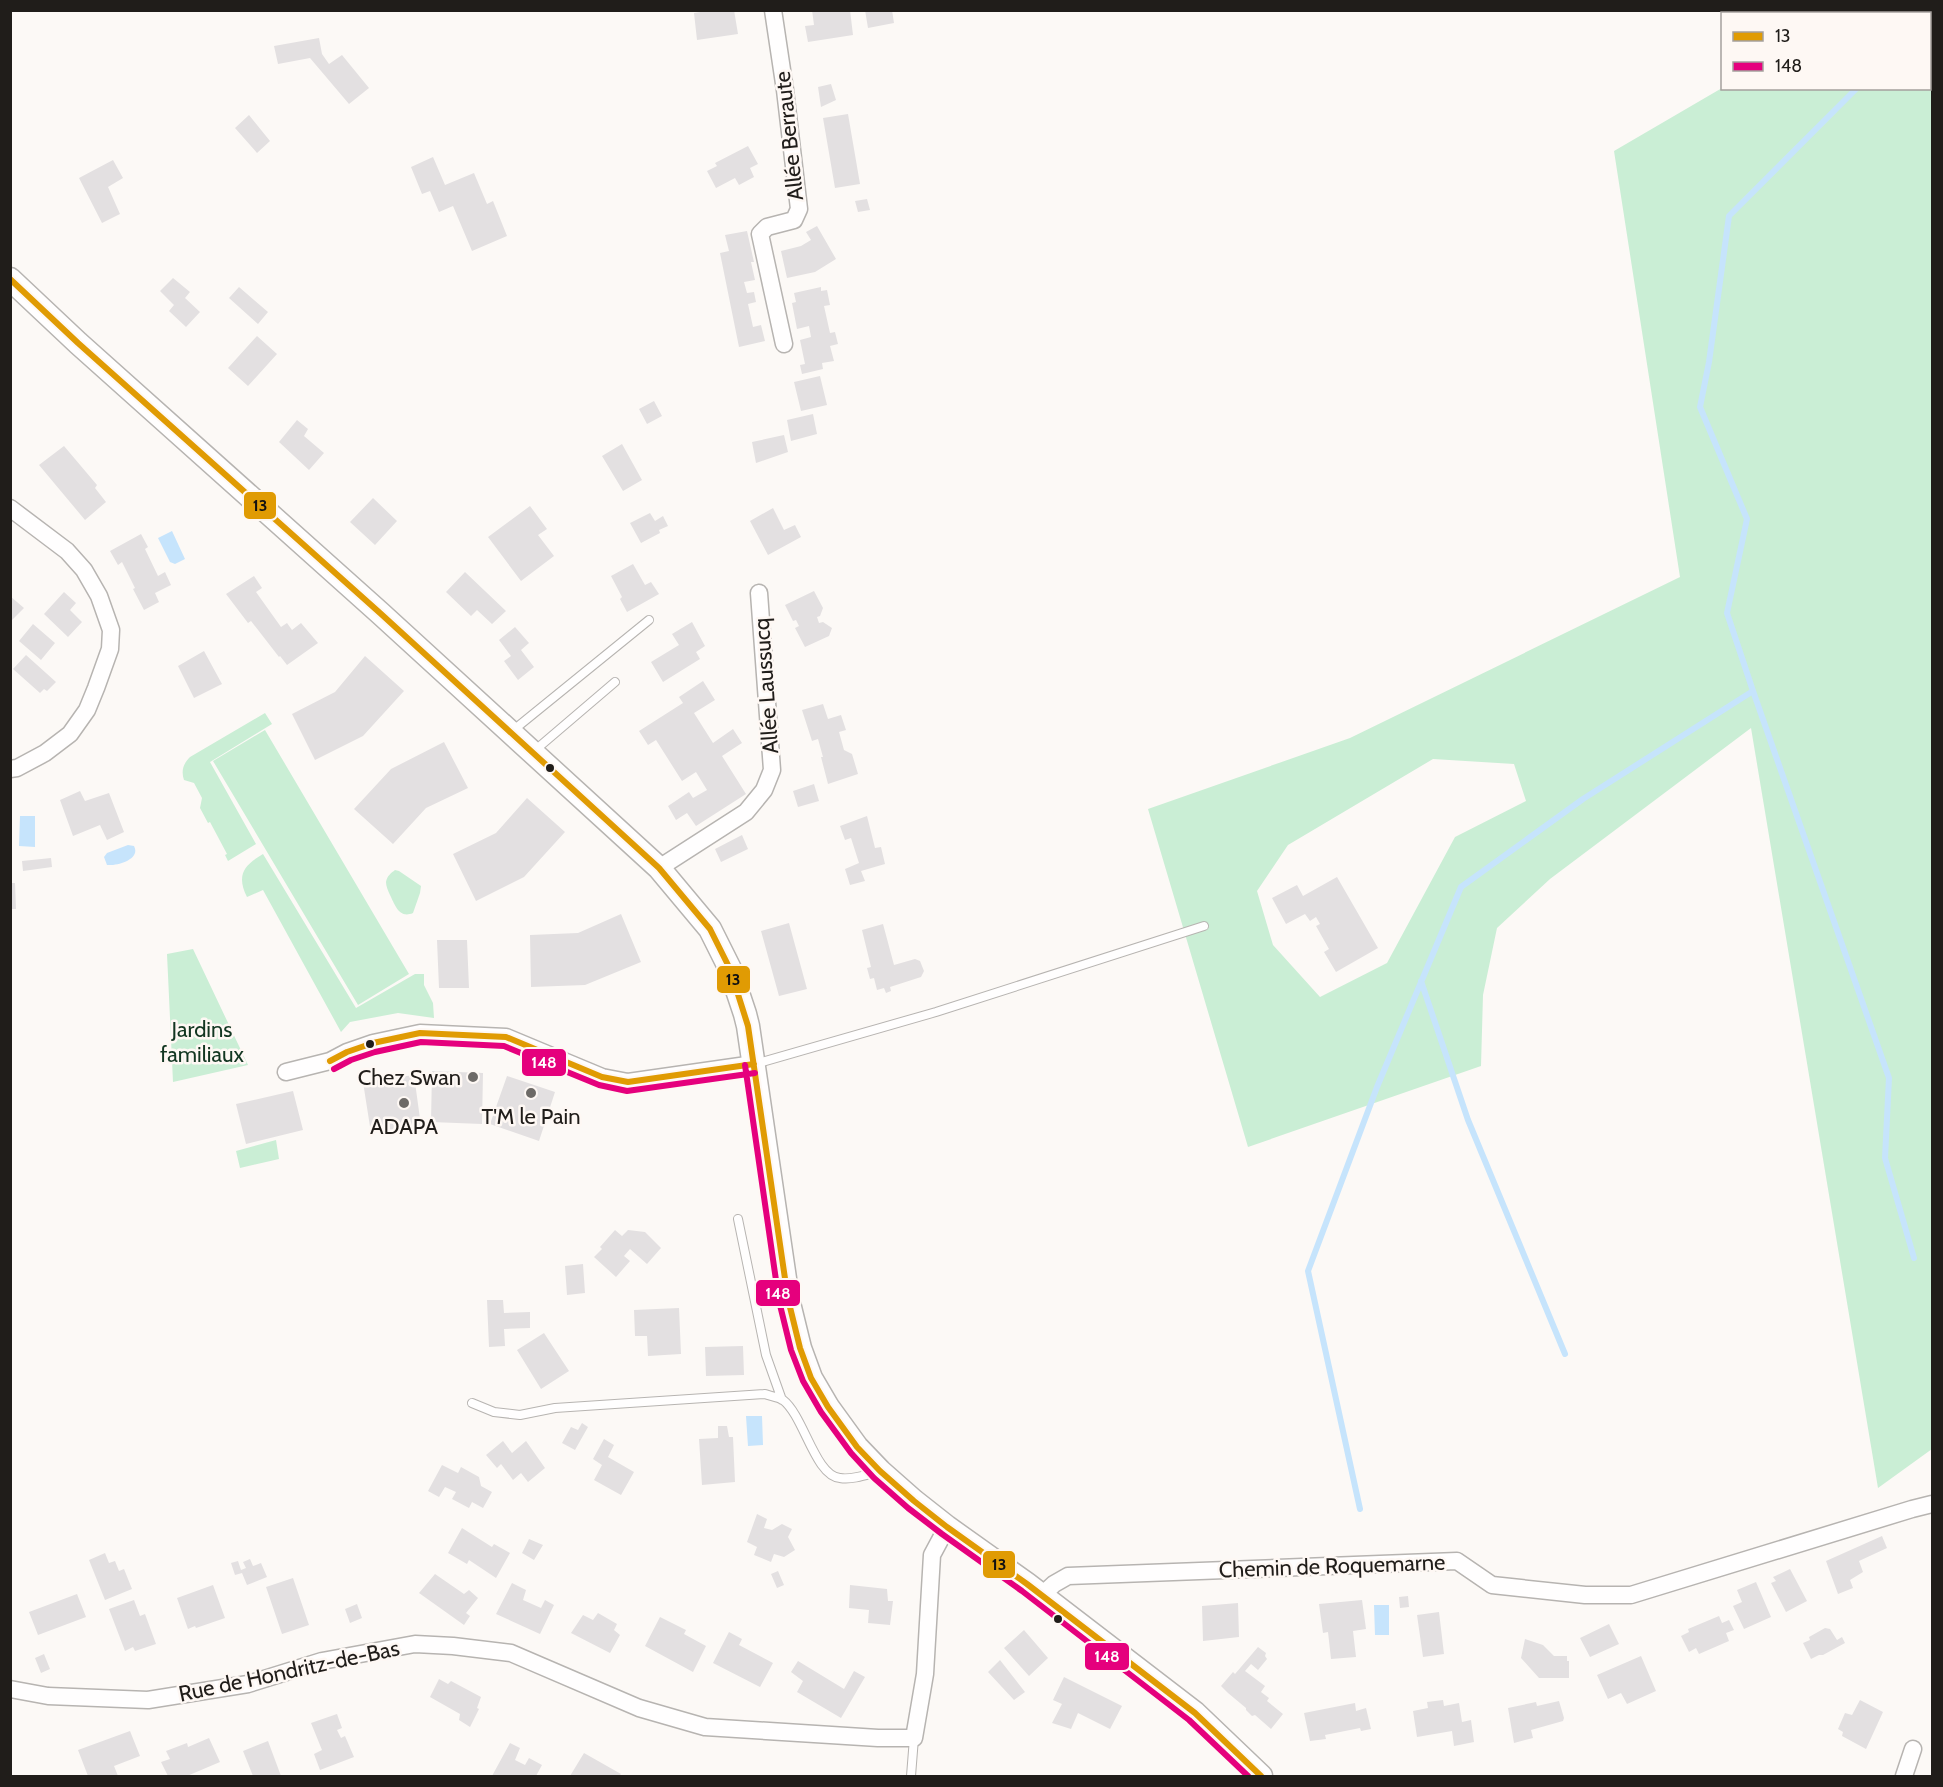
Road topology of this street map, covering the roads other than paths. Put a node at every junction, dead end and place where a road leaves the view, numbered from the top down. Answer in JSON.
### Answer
{"nodes":[{"id":1,"x":773,"y":10,"type":"edge"},
{"id":2,"x":10,"y":279,"type":"edge"},
{"id":3,"x":784,"y":344,"type":"dead end"},
{"id":4,"x":10,"y":508,"type":"edge"},
{"id":5,"x":759,"y":593,"type":"dead end"},
{"id":6,"x":649,"y":620,"type":"dead end"},
{"id":7,"x":615,"y":682,"type":"dead end"},
{"id":8,"x":510,"y":732,"type":"junction"},
{"id":9,"x":532,"y":752,"type":"junction"},
{"id":10,"x":10,"y":769,"type":"edge"},
{"id":11,"x":659,"y":868,"type":"junction"},
{"id":12,"x":1204,"y":926,"type":"dead end"},
{"id":13,"x":754,"y":1064,"type":"junction"},
{"id":14,"x":286,"y":1072,"type":"dead end"},
{"id":15,"x":738,"y":1219,"type":"dead end"},
{"id":16,"x":782,"y":1400,"type":"junction"},
{"id":17,"x":472,"y":1403,"type":"dead end"},
{"id":18,"x":880,"y":1471,"type":"junction"},
{"id":19,"x":1932,"y":1504,"type":"edge"},
{"id":20,"x":947,"y":1527,"type":"junction"},
{"id":21,"x":1041,"y":1596,"type":"junction"},
{"id":22,"x":10,"y":1689,"type":"edge"},
{"id":23,"x":914,"y":1738,"type":"junction"},
{"id":24,"x":1913,"y":1749,"type":"dead end"},
{"id":25,"x":911,"y":1776,"type":"edge"},
{"id":26,"x":1261,"y":1776,"type":"edge"},
{"id":27,"x":1904,"y":1776,"type":"edge"}],
"edges":[{"from":1,"to":3,"type":"street","name":"Allée Berraute"},
{"from":2,"to":8,"type":"main road"},
{"from":4,"to":10,"type":"street"},
{"from":5,"to":11,"type":"street","name":"Allée Laussucq"},
{"from":6,"to":8,"type":"lane"},
{"from":7,"to":9,"type":"lane"},
{"from":8,"to":9,"type":"main road"},
{"from":9,"to":11,"type":"main road"},
{"from":11,"to":13,"type":"main road"},
{"from":12,"to":13,"type":"lane"},
{"from":13,"to":14,"type":"street"},
{"from":13,"to":18,"type":"main road"},
{"from":15,"to":16,"type":"lane"},
{"from":16,"to":17,"type":"lane"},
{"from":16,"to":18,"type":"lane"},
{"from":18,"to":20,"type":"main road"},
{"from":19,"to":21,"type":"street","name":"Chemin de Roquemarne"},
{"from":20,"to":21,"type":"main road"},
{"from":20,"to":23,"type":"street"},
{"from":21,"to":26,"type":"main road"},
{"from":22,"to":23,"type":"street","name":"Rue de Hondritz-de-Bas"},
{"from":23,"to":25,"type":"lane"},
{"from":24,"to":27,"type":"street"}]}
